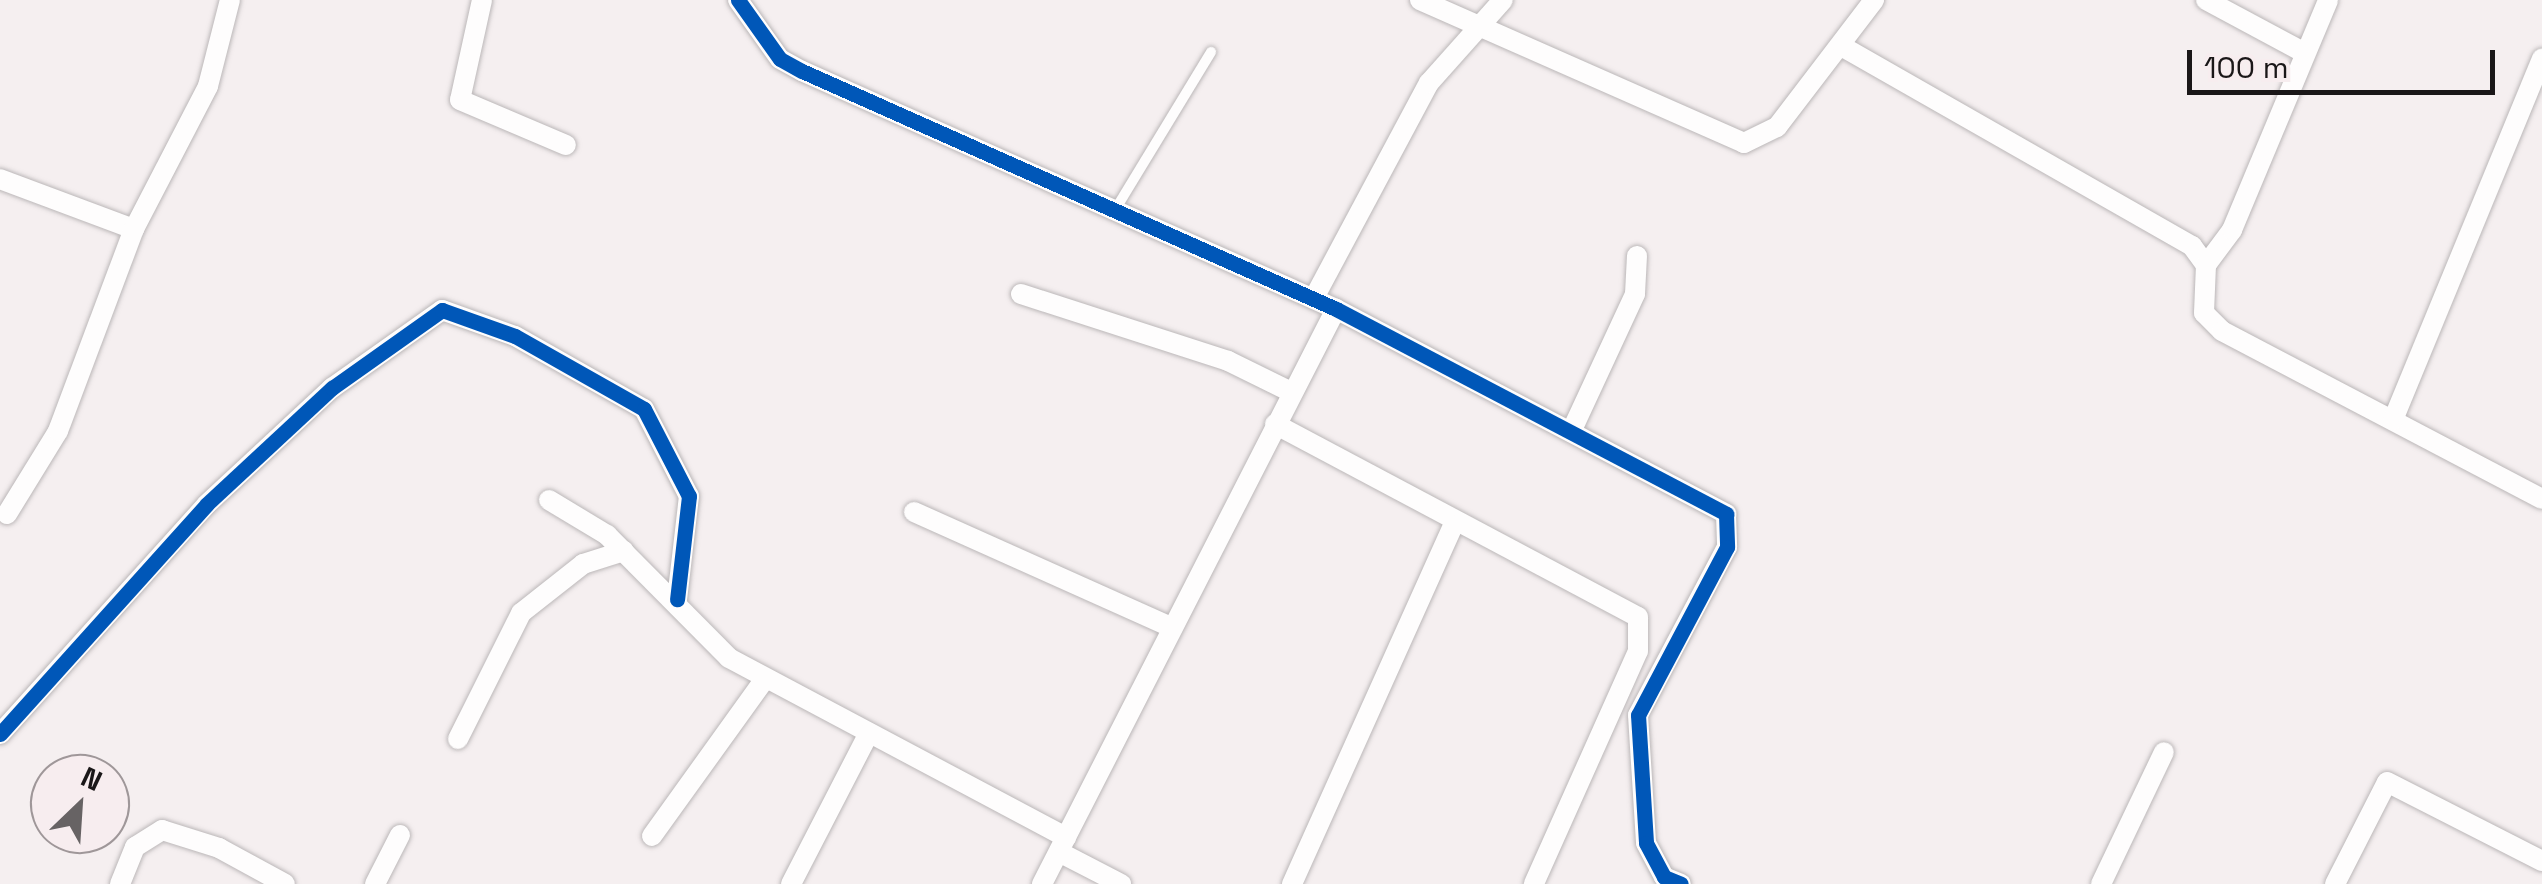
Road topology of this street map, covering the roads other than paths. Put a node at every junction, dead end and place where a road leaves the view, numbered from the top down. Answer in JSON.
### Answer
{"nodes":[{"id":1,"x":230,"y":0,"type":"edge"},
{"id":2,"x":482,"y":0,"type":"edge"},
{"id":3,"x":738,"y":0,"type":"edge"},
{"id":4,"x":1420,"y":0,"type":"edge"},
{"id":5,"x":1503,"y":0,"type":"edge"},
{"id":6,"x":1874,"y":0,"type":"edge"},
{"id":7,"x":2206,"y":0,"type":"edge"},
{"id":8,"x":2328,"y":0,"type":"edge"},
{"id":9,"x":1482,"y":27,"type":"junction"},
{"id":10,"x":1842,"y":47,"type":"junction"},
{"id":11,"x":1211,"y":52,"type":"dead end"},
{"id":12,"x":2305,"y":52,"type":"junction"},
{"id":13,"x":2542,"y":58,"type":"edge"},
{"id":14,"x":566,"y":144,"type":"dead end"},
{"id":15,"x":0,"y":180,"type":"edge"},
{"id":16,"x":1115,"y":210,"type":"junction"},
{"id":17,"x":134,"y":229,"type":"junction"},
{"id":18,"x":1638,"y":256,"type":"dead end"},
{"id":19,"x":2206,"y":265,"type":"junction"},
{"id":20,"x":1021,"y":294,"type":"dead end"},
{"id":21,"x":1314,"y":298,"type":"junction"},
{"id":22,"x":1336,"y":309,"type":"junction"},
{"id":23,"x":1291,"y":392,"type":"junction"},
{"id":24,"x":2393,"y":420,"type":"junction"},
{"id":25,"x":1275,"y":424,"type":"junction"},
{"id":26,"x":1571,"y":432,"type":"junction"},
{"id":27,"x":2542,"y":499,"type":"edge"},
{"id":28,"x":549,"y":500,"type":"dead end"},
{"id":29,"x":914,"y":512,"type":"dead end"},
{"id":30,"x":7,"y":514,"type":"dead end"},
{"id":31,"x":1453,"y":526,"type":"junction"},
{"id":32,"x":624,"y":551,"type":"junction"},
{"id":33,"x":677,"y":599,"type":"junction"},
{"id":34,"x":1169,"y":626,"type":"junction"},
{"id":35,"x":764,"y":680,"type":"junction"},
{"id":36,"x":868,"y":733,"type":"junction"},
{"id":37,"x":0,"y":734,"type":"edge"},
{"id":38,"x":458,"y":739,"type":"dead end"},
{"id":39,"x":2164,"y":752,"type":"dead end"},
{"id":40,"x":400,"y":835,"type":"dead end"},
{"id":41,"x":652,"y":836,"type":"dead end"},
{"id":42,"x":1062,"y":844,"type":"junction"},
{"id":43,"x":2542,"y":861,"type":"edge"},
{"id":44,"x":120,"y":884,"type":"edge"},
{"id":45,"x":285,"y":884,"type":"edge"},
{"id":46,"x":375,"y":884,"type":"edge"},
{"id":47,"x":791,"y":884,"type":"edge"},
{"id":48,"x":1042,"y":884,"type":"edge"},
{"id":49,"x":1120,"y":884,"type":"edge"},
{"id":50,"x":1292,"y":884,"type":"edge"},
{"id":51,"x":1534,"y":884,"type":"edge"},
{"id":52,"x":1681,"y":884,"type":"edge"},
{"id":53,"x":2101,"y":884,"type":"edge"},
{"id":54,"x":2335,"y":884,"type":"edge"}],
"edges":[{"from":1,"to":17,"type":"street"},
{"from":2,"to":14,"type":"street"},
{"from":3,"to":16,"type":"street"},
{"from":4,"to":9,"type":"street"},
{"from":5,"to":9,"type":"street"},
{"from":6,"to":10,"type":"street"},
{"from":7,"to":12,"type":"street"},
{"from":8,"to":12,"type":"street"},
{"from":9,"to":10,"type":"street"},
{"from":9,"to":21,"type":"street"},
{"from":10,"to":19,"type":"street"},
{"from":11,"to":16,"type":"lane"},
{"from":12,"to":19,"type":"street"},
{"from":13,"to":24,"type":"street"},
{"from":15,"to":17,"type":"street"},
{"from":16,"to":21,"type":"street"},
{"from":17,"to":30,"type":"street"},
{"from":18,"to":26,"type":"street"},
{"from":19,"to":24,"type":"street"},
{"from":20,"to":23,"type":"street"},
{"from":21,"to":22,"type":"street"},
{"from":22,"to":23,"type":"street"},
{"from":22,"to":26,"type":"street"},
{"from":23,"to":25,"type":"street"},
{"from":24,"to":27,"type":"street"},
{"from":25,"to":31,"type":"street"},
{"from":25,"to":34,"type":"street"},
{"from":26,"to":52,"type":"street"},
{"from":28,"to":32,"type":"street"},
{"from":29,"to":34,"type":"street"},
{"from":31,"to":50,"type":"street"},
{"from":31,"to":51,"type":"street"},
{"from":32,"to":33,"type":"street"},
{"from":32,"to":38,"type":"street"},
{"from":33,"to":35,"type":"street"},
{"from":33,"to":37,"type":"street"},
{"from":34,"to":42,"type":"street"},
{"from":35,"to":36,"type":"street"},
{"from":35,"to":41,"type":"street"},
{"from":36,"to":42,"type":"street"},
{"from":36,"to":47,"type":"street"},
{"from":39,"to":53,"type":"street"},
{"from":40,"to":46,"type":"street"},
{"from":42,"to":48,"type":"street"},
{"from":42,"to":49,"type":"street"},
{"from":43,"to":54,"type":"street"},
{"from":44,"to":45,"type":"street"}]}
